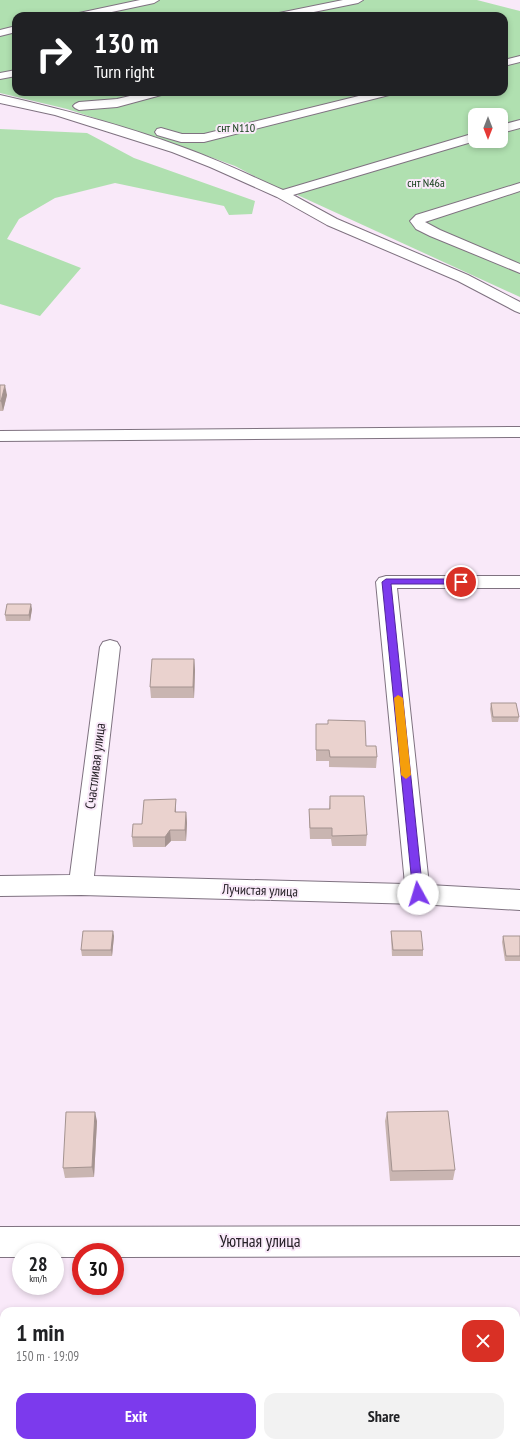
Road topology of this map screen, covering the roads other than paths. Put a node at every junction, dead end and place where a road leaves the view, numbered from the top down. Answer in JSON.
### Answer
{"nodes":[{"id":1,"x":154,"y":0,"type":"edge"},
{"id":2,"x":358,"y":0,"type":"edge"},
{"id":3,"x":98,"y":12,"type":"edge"},
{"id":4,"x":299,"y":12,"type":"edge"},
{"id":5,"x":12,"y":30,"type":"edge"},
{"id":6,"x":0,"y":33,"type":"edge"},
{"id":7,"x":520,"y":59,"type":"edge"},
{"id":8,"x":508,"y":62,"type":"edge"},
{"id":9,"x":12,"y":74,"type":"edge"},
{"id":10,"x":0,"y":76,"type":"edge"},
{"id":11,"x":0,"y":88,"type":"edge"},
{"id":12,"x":12,"y":91,"type":"edge"},
{"id":13,"x":34,"y":96,"type":"edge"},
{"id":14,"x":145,"y":96,"type":"edge"},
{"id":15,"x":373,"y":96,"type":"edge"},
{"id":16,"x":0,"y":98,"type":"edge"},
{"id":17,"x":79,"y":106,"type":"junction"},
{"id":18,"x":520,"y":124,"type":"edge"},
{"id":19,"x":508,"y":127,"type":"edge"},
{"id":20,"x":468,"y":139,"type":"edge"},
{"id":21,"x":520,"y":187,"type":"edge"},
{"id":22,"x":282,"y":194,"type":"junction"},
{"id":23,"x":520,"y":254,"type":"edge"},
{"id":24,"x":500,"y":260,"type":"junction"},
{"id":25,"x":520,"y":269,"type":"edge"},
{"id":26,"x":463,"y":278,"type":"junction"},
{"id":27,"x":520,"y":308,"type":"edge"},
{"id":28,"x":520,"y":432,"type":"edge"},
{"id":29,"x":0,"y":436,"type":"edge"},
{"id":30,"x":520,"y":582,"type":"edge"},
{"id":31,"x":110,"y":646,"type":"dead end"},
{"id":32,"x":81,"y":885,"type":"junction"},
{"id":33,"x":0,"y":886,"type":"edge"},
{"id":34,"x":418,"y":894,"type":"junction"},
{"id":35,"x":520,"y":900,"type":"edge"},
{"id":36,"x":520,"y":1241,"type":"edge"},
{"id":37,"x":0,"y":1242,"type":"edge"}],
"edges":[{"from":1,"to":3,"type":"street"},
{"from":2,"to":4,"type":"street"},
{"from":5,"to":6,"type":"street"},
{"from":7,"to":8,"type":"street"},
{"from":9,"to":10,"type":"street"},
{"from":11,"to":12,"type":"street"},
{"from":13,"to":17,"type":"street"},
{"from":14,"to":17,"type":"street"},
{"from":15,"to":17,"type":"street"},
{"from":16,"to":22,"type":"street"},
{"from":18,"to":19,"type":"street"},
{"from":20,"to":22,"type":"street"},
{"from":21,"to":24,"type":"street"},
{"from":22,"to":26,"type":"street"},
{"from":23,"to":24,"type":"street"},
{"from":24,"to":25,"type":"street"},
{"from":24,"to":26,"type":"street"},
{"from":26,"to":27,"type":"street"},
{"from":28,"to":29,"type":"street"},
{"from":30,"to":34,"type":"street"},
{"from":31,"to":32,"type":"street","name":"Счастливая улица"},
{"from":32,"to":33,"type":"street","name":"Лучистая улица"},
{"from":32,"to":34,"type":"street","name":"Лучистая улица"},
{"from":34,"to":35,"type":"street","name":"Лучистая улица"},
{"from":36,"to":37,"type":"street","name":"Уютная улица"}]}
